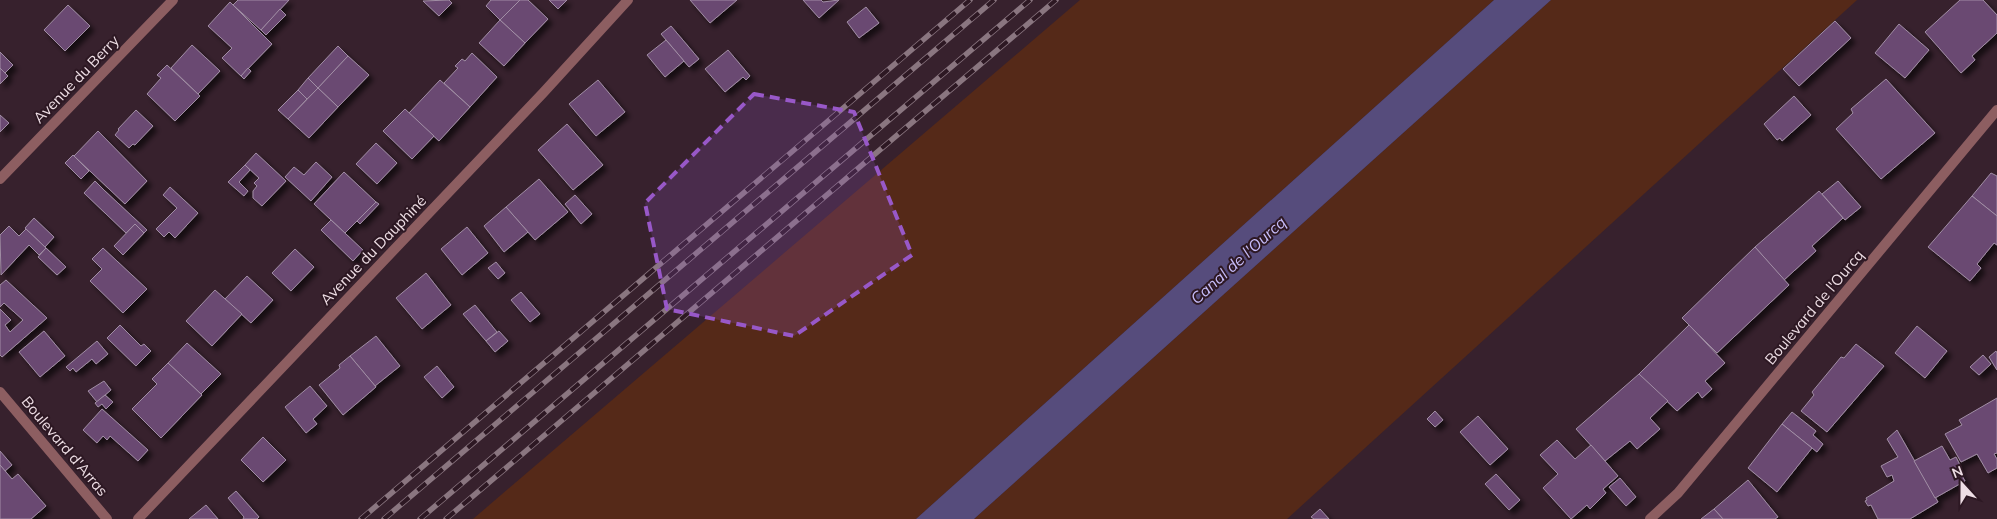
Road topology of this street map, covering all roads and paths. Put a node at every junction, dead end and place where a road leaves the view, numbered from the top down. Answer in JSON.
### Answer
{"nodes":[{"id":1,"x":173,"y":0,"type":"edge"},
{"id":2,"x":628,"y":0,"type":"edge"},
{"id":3,"x":1997,"y":110,"type":"edge"},
{"id":4,"x":0,"y":179,"type":"edge"},
{"id":5,"x":0,"y":392,"type":"edge"},
{"id":6,"x":108,"y":519,"type":"edge"},
{"id":7,"x":138,"y":519,"type":"edge"},
{"id":8,"x":1650,"y":519,"type":"edge"}],
"edges":[{"from":1,"to":4,"type":"street","name":"Avenue du Berry"},
{"from":2,"to":7,"type":"street","name":"Avenue du Dauphiné"},
{"from":3,"to":8,"type":"street","name":"Boulevard de l'Ourcq"},
{"from":5,"to":6,"type":"street","name":"Boulevard d'Arras"}]}
